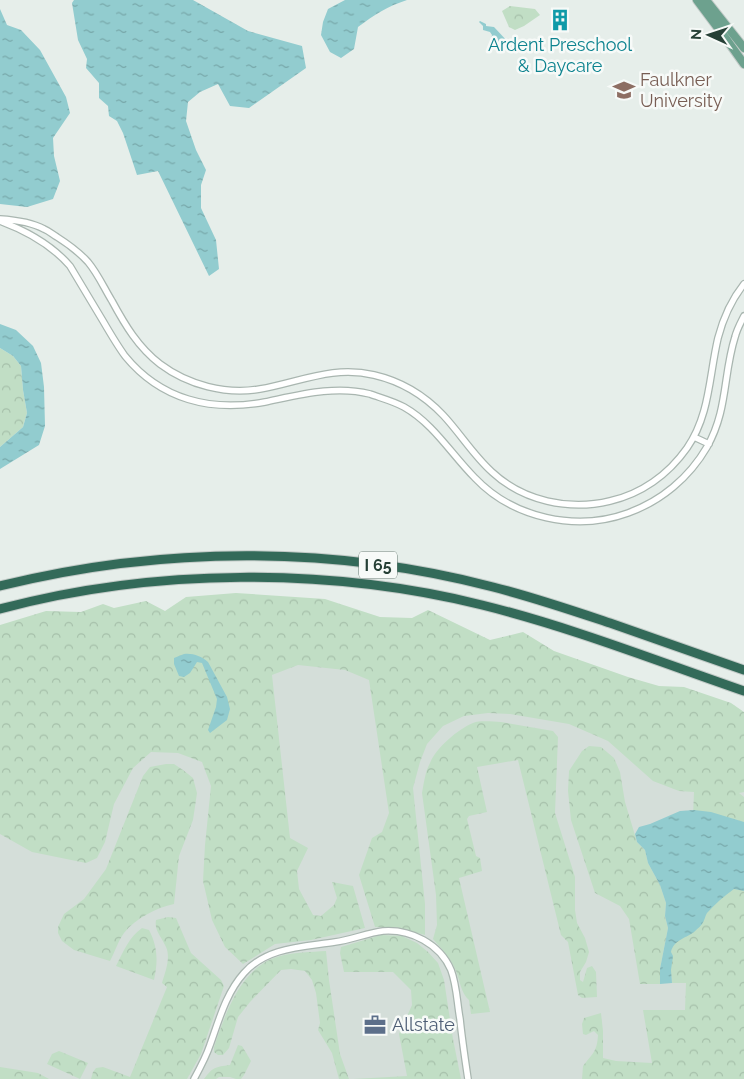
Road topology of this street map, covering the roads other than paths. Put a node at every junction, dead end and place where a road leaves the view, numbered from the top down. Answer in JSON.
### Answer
{"nodes":[{"id":1,"x":697,"y":0,"type":"edge"},
{"id":2,"x":706,"y":0,"type":"edge"},
{"id":3,"x":744,"y":48,"type":"edge"},
{"id":4,"x":744,"y":64,"type":"edge"},
{"id":5,"x":0,"y":220,"type":"edge"},
{"id":6,"x":744,"y":284,"type":"edge"},
{"id":7,"x":744,"y":316,"type":"edge"},
{"id":8,"x":694,"y":437,"type":"junction"},
{"id":9,"x":709,"y":444,"type":"junction"},
{"id":10,"x":0,"y":586,"type":"edge"},
{"id":11,"x":0,"y":609,"type":"edge"},
{"id":12,"x":744,"y":670,"type":"edge"},
{"id":13,"x":744,"y":691,"type":"edge"},
{"id":14,"x":194,"y":1079,"type":"edge"},
{"id":15,"x":468,"y":1079,"type":"edge"}],
"edges":[{"from":1,"to":4,"type":"main road"},
{"from":2,"to":3,"type":"main road"},
{"from":5,"to":8,"type":"street"},
{"from":5,"to":9,"type":"street"},
{"from":6,"to":8,"type":"street"},
{"from":7,"to":9,"type":"street"},
{"from":8,"to":9,"type":"street"},
{"from":10,"to":12,"type":"highway","number":"I 65"},
{"from":11,"to":13,"type":"highway","number":"I 65"},
{"from":14,"to":15,"type":"street"}]}
